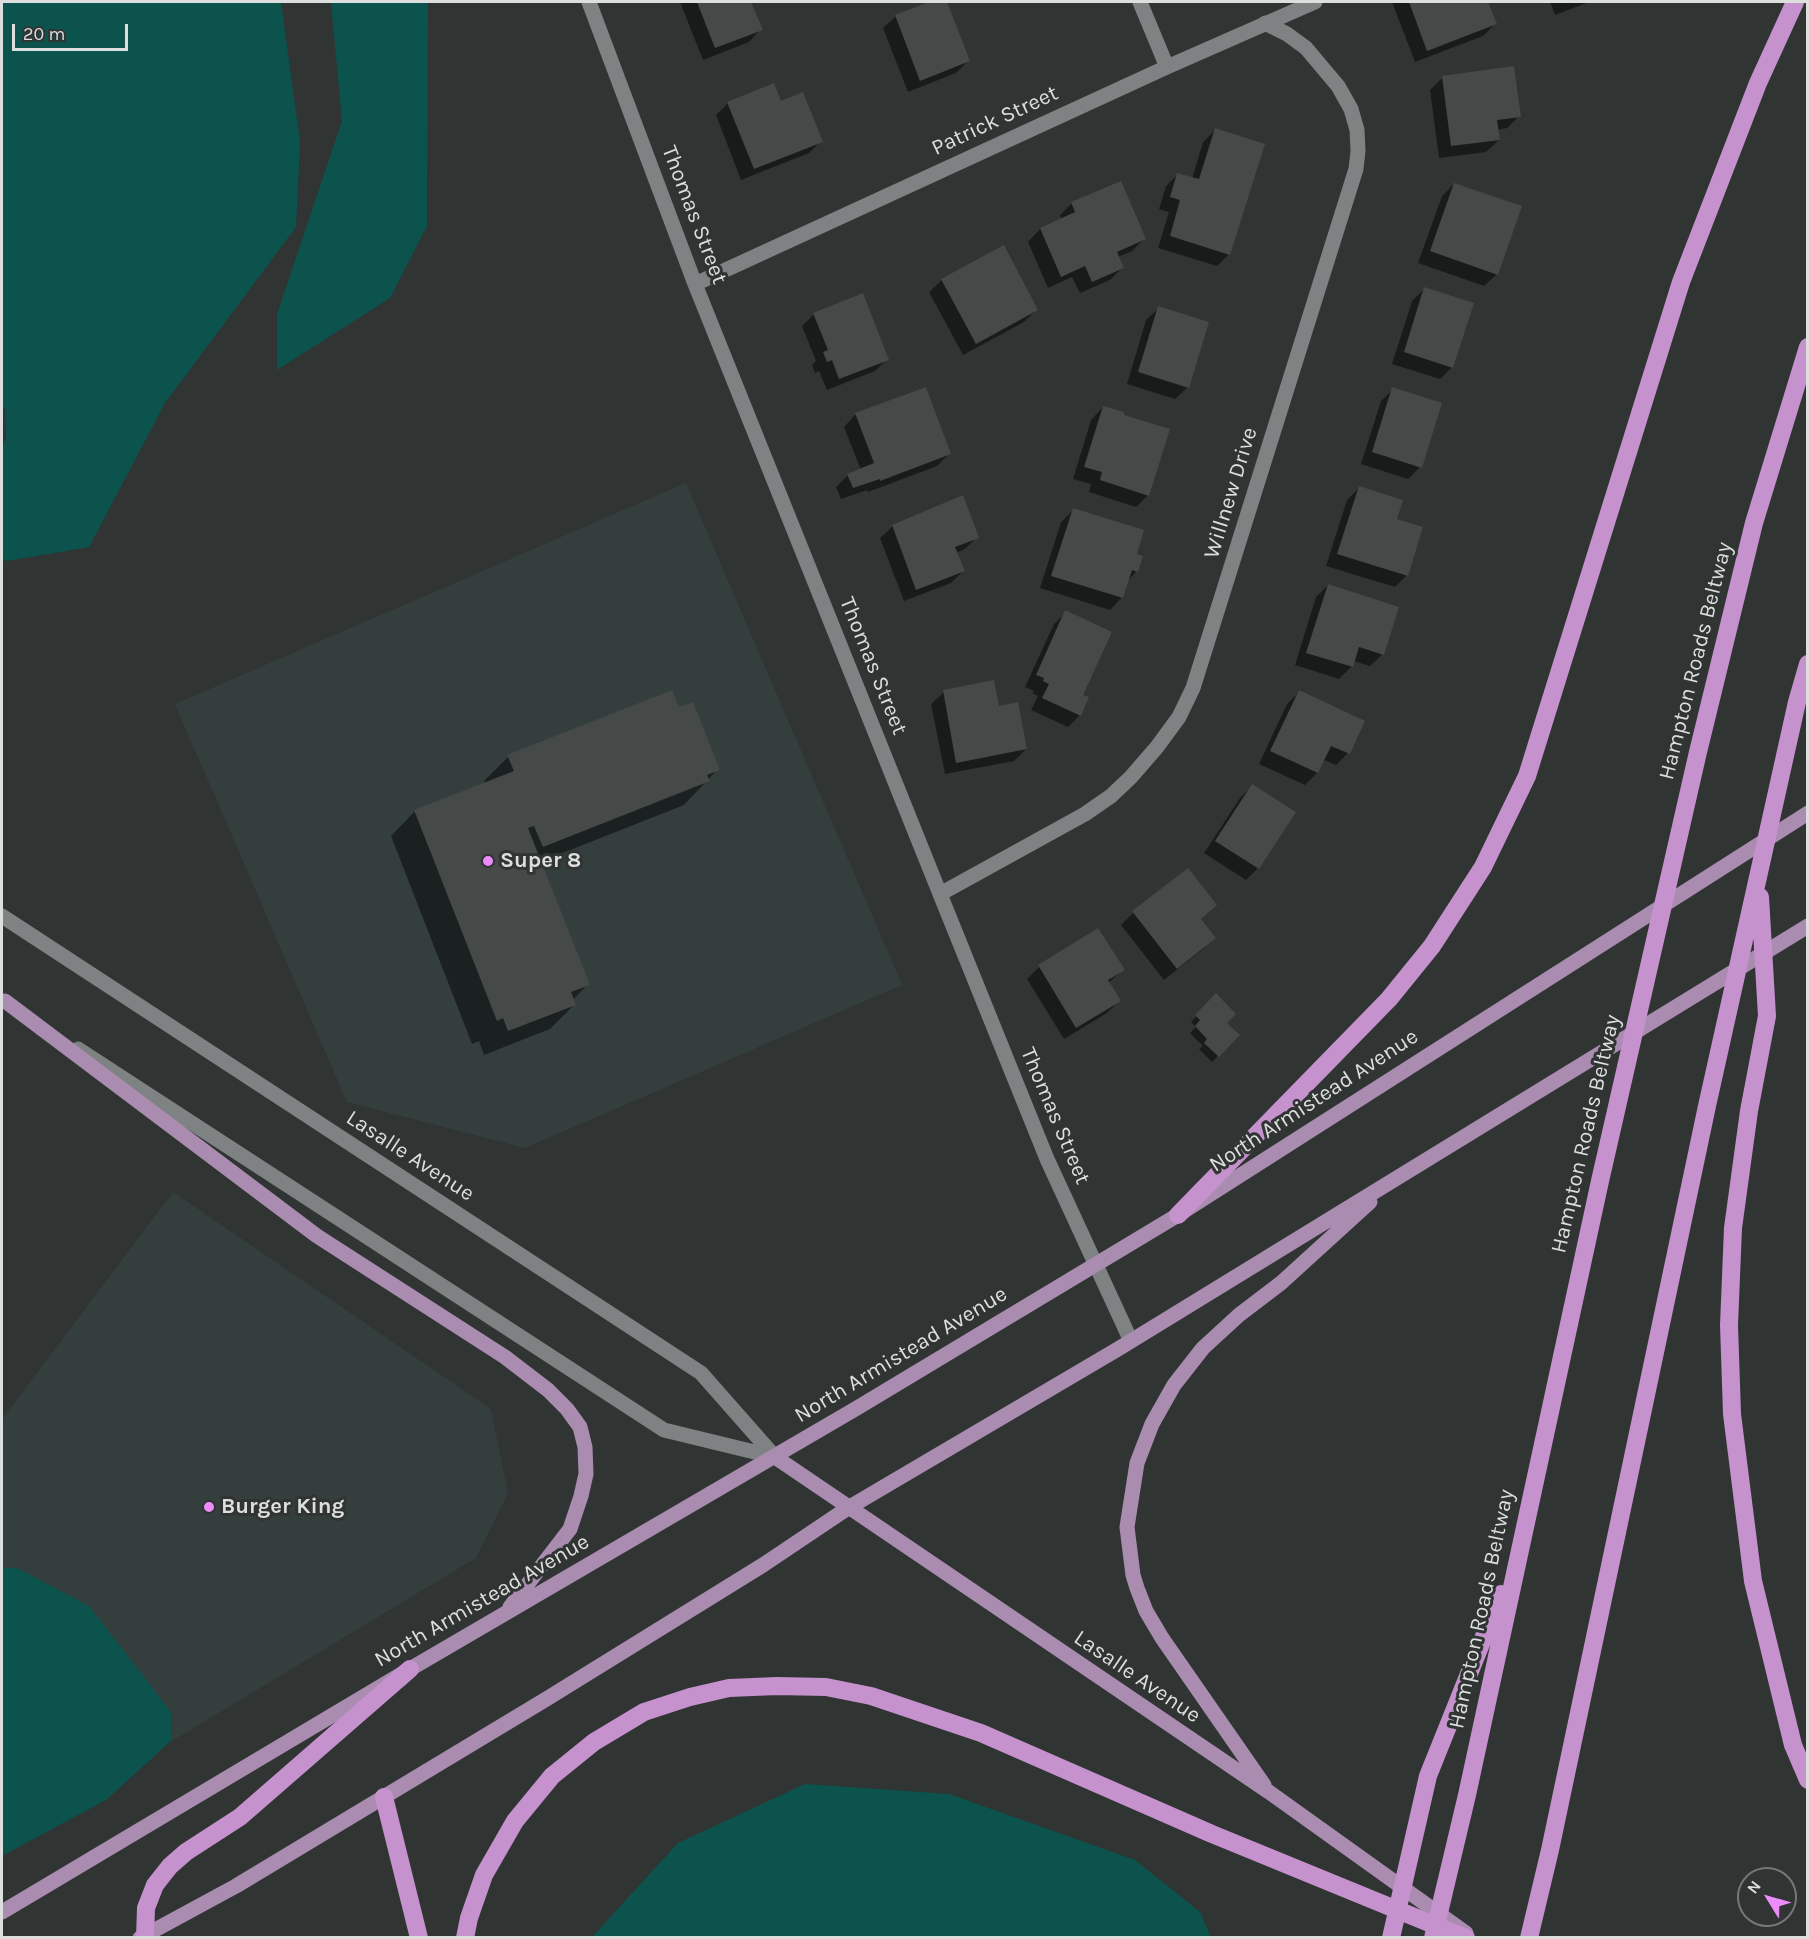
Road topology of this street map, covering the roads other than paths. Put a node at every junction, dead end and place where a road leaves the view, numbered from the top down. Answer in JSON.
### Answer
{"nodes":[{"id":1,"x":589,"y":2,"type":"edge"},
{"id":2,"x":1140,"y":2,"type":"edge"},
{"id":3,"x":1315,"y":2,"type":"edge"},
{"id":4,"x":1795,"y":2,"type":"edge"},
{"id":5,"x":1265,"y":23,"type":"junction"},
{"id":6,"x":1167,"y":67,"type":"junction"},
{"id":7,"x":695,"y":284,"type":"junction"},
{"id":8,"x":1808,"y":347,"type":"edge"},
{"id":9,"x":1808,"y":664,"type":"edge"},
{"id":10,"x":1808,"y":813,"type":"edge"},
{"id":11,"x":1758,"y":873,"type":"junction"},
{"id":12,"x":940,"y":894,"type":"junction"},
{"id":13,"x":2,"y":916,"type":"edge"},
{"id":14,"x":1808,"y":926,"type":"edge"},
{"id":15,"x":3,"y":1000,"type":"edge"},
{"id":16,"x":1397,"y":1177,"type":"junction"},
{"id":17,"x":1178,"y":1215,"type":"junction"},
{"id":18,"x":1096,"y":1264,"type":"junction"},
{"id":19,"x":1131,"y":1341,"type":"junction"},
{"id":20,"x":775,"y":1457,"type":"junction"},
{"id":21,"x":848,"y":1508,"type":"junction"},
{"id":22,"x":1521,"y":1545,"type":"junction"},
{"id":23,"x":504,"y":1614,"type":"junction"},
{"id":24,"x":410,"y":1669,"type":"junction"},
{"id":25,"x":1808,"y":1780,"type":"edge"},
{"id":26,"x":1269,"y":1792,"type":"junction"},
{"id":27,"x":384,"y":1797,"type":"junction"},
{"id":28,"x":2,"y":1912,"type":"edge"},
{"id":29,"x":143,"y":1937,"type":"edge"},
{"id":30,"x":419,"y":1938,"type":"edge"},
{"id":31,"x":465,"y":1938,"type":"edge"},
{"id":32,"x":1391,"y":1938,"type":"edge"},
{"id":33,"x":1433,"y":1938,"type":"edge"},
{"id":34,"x":1466,"y":1938,"type":"edge"},
{"id":35,"x":1473,"y":1938,"type":"edge"},
{"id":36,"x":1529,"y":1938,"type":"edge"}],
"edges":[{"from":1,"to":7,"type":"street","name":"Thomas Street"},
{"from":2,"to":6,"type":"street"},
{"from":3,"to":5,"type":"street","name":"Patrick Street"},
{"from":4,"to":17,"type":"highway"},
{"from":5,"to":6,"type":"street","name":"Patrick Street"},
{"from":5,"to":12,"type":"street","name":"Willnew Drive"},
{"from":6,"to":7,"type":"street","name":"Patrick Street"},
{"from":7,"to":12,"type":"street","name":"Thomas Street"},
{"from":8,"to":22,"type":"highway","name":"Hampton Roads Beltway"},
{"from":9,"to":11,"type":"highway"},
{"from":10,"to":17,"type":"main road","name":"North Armistead Avenue"},
{"from":11,"to":25,"type":"highway"},
{"from":11,"to":36,"type":"highway"},
{"from":12,"to":18,"type":"street","name":"Thomas Street"},
{"from":13,"to":20,"type":"street","name":"Lasalle Avenue"},
{"from":14,"to":16,"type":"main road"},
{"from":15,"to":20,"type":"street","name":"Lasalle Avenue"},
{"from":15,"to":23,"type":"main road"},
{"from":16,"to":19,"type":"main road"},
{"from":16,"to":26,"type":"main road"},
{"from":17,"to":18,"type":"main road","name":"North Armistead Avenue"},
{"from":18,"to":19,"type":"street","name":"Thomas Street"},
{"from":18,"to":20,"type":"main road","name":"North Armistead Avenue"},
{"from":19,"to":21,"type":"main road"},
{"from":20,"to":21,"type":"main road","name":"Lasalle Avenue"},
{"from":20,"to":23,"type":"main road","name":"North Armistead Avenue"},
{"from":21,"to":26,"type":"main road","name":"Lasalle Avenue"},
{"from":21,"to":27,"type":"main road"},
{"from":22,"to":32,"type":"highway"},
{"from":22,"to":33,"type":"highway","name":"Hampton Roads Beltway"},
{"from":23,"to":24,"type":"main road","name":"North Armistead Avenue"},
{"from":24,"to":28,"type":"main road","name":"North Armistead Avenue"},
{"from":24,"to":29,"type":"highway"},
{"from":26,"to":35,"type":"main road","name":"Lasalle Avenue"},
{"from":27,"to":29,"type":"main road"},
{"from":27,"to":30,"type":"highway"},
{"from":31,"to":34,"type":"highway"}]}
